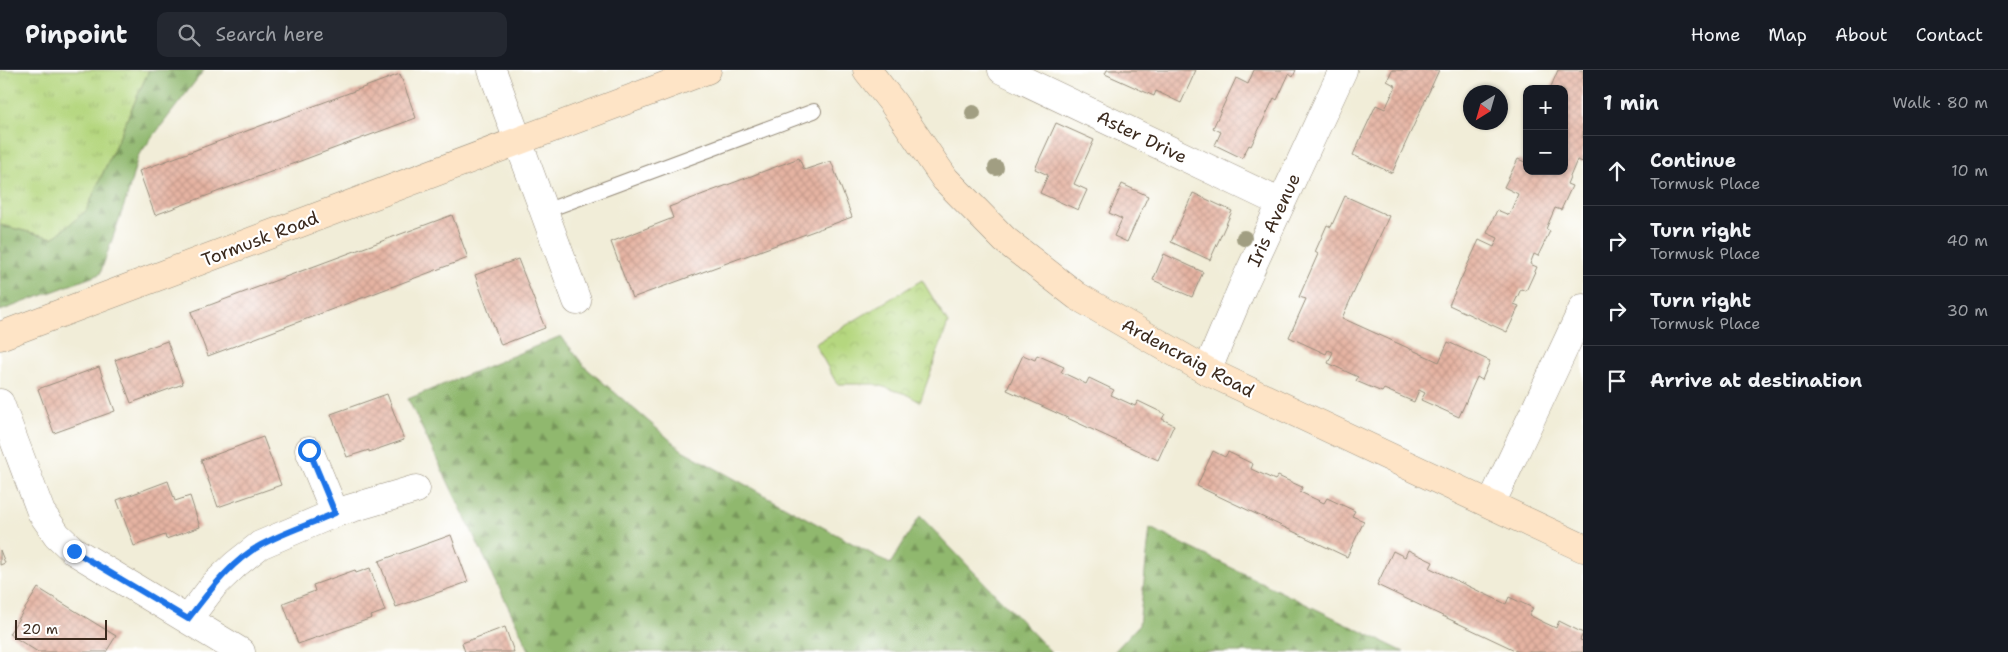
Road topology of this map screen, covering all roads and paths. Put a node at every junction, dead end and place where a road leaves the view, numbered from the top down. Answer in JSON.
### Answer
{"nodes":[{"id":1,"x":492,"y":70,"type":"edge"},
{"id":2,"x":707,"y":70,"type":"edge"},
{"id":3,"x":867,"y":70,"type":"edge"},
{"id":4,"x":1002,"y":70,"type":"edge"},
{"id":5,"x":1343,"y":70,"type":"edge"},
{"id":6,"x":814,"y":111,"type":"dead end"},
{"id":7,"x":520,"y":142,"type":"junction"},
{"id":8,"x":1282,"y":203,"type":"junction"},
{"id":9,"x":545,"y":212,"type":"junction"},
{"id":10,"x":577,"y":301,"type":"dead end"},
{"id":11,"x":1583,"y":308,"type":"edge"},
{"id":12,"x":0,"y":336,"type":"edge"},
{"id":13,"x":1207,"y":371,"type":"junction"},
{"id":14,"x":0,"y":403,"type":"edge"},
{"id":15,"x":309,"y":450,"type":"dead end"},
{"id":16,"x":416,"y":490,"type":"dead end"},
{"id":17,"x":1491,"y":504,"type":"junction"},
{"id":18,"x":335,"y":513,"type":"junction"},
{"id":19,"x":1583,"y":548,"type":"edge"},
{"id":20,"x":188,"y":619,"type":"junction"},
{"id":21,"x":241,"y":652,"type":"edge"}],
"edges":[{"from":1,"to":7,"type":"street"},
{"from":2,"to":7,"type":"street","name":"Tormusk Road"},
{"from":3,"to":13,"type":"street","name":"Ardencraig Road"},
{"from":4,"to":8,"type":"street","name":"Aster Drive"},
{"from":5,"to":8,"type":"street","name":"Iris Avenue"},
{"from":6,"to":9,"type":"lane"},
{"from":7,"to":9,"type":"street"},
{"from":7,"to":12,"type":"street","name":"Tormusk Road"},
{"from":8,"to":13,"type":"street","name":"Iris Avenue"},
{"from":9,"to":10,"type":"street"},
{"from":11,"to":17,"type":"street"},
{"from":13,"to":17,"type":"street","name":"Ardencraig Road"},
{"from":14,"to":20,"type":"street"},
{"from":15,"to":18,"type":"street"},
{"from":16,"to":18,"type":"street"},
{"from":17,"to":19,"type":"street","name":"Ardencraig Road"},
{"from":18,"to":20,"type":"street"},
{"from":20,"to":21,"type":"street"}]}
